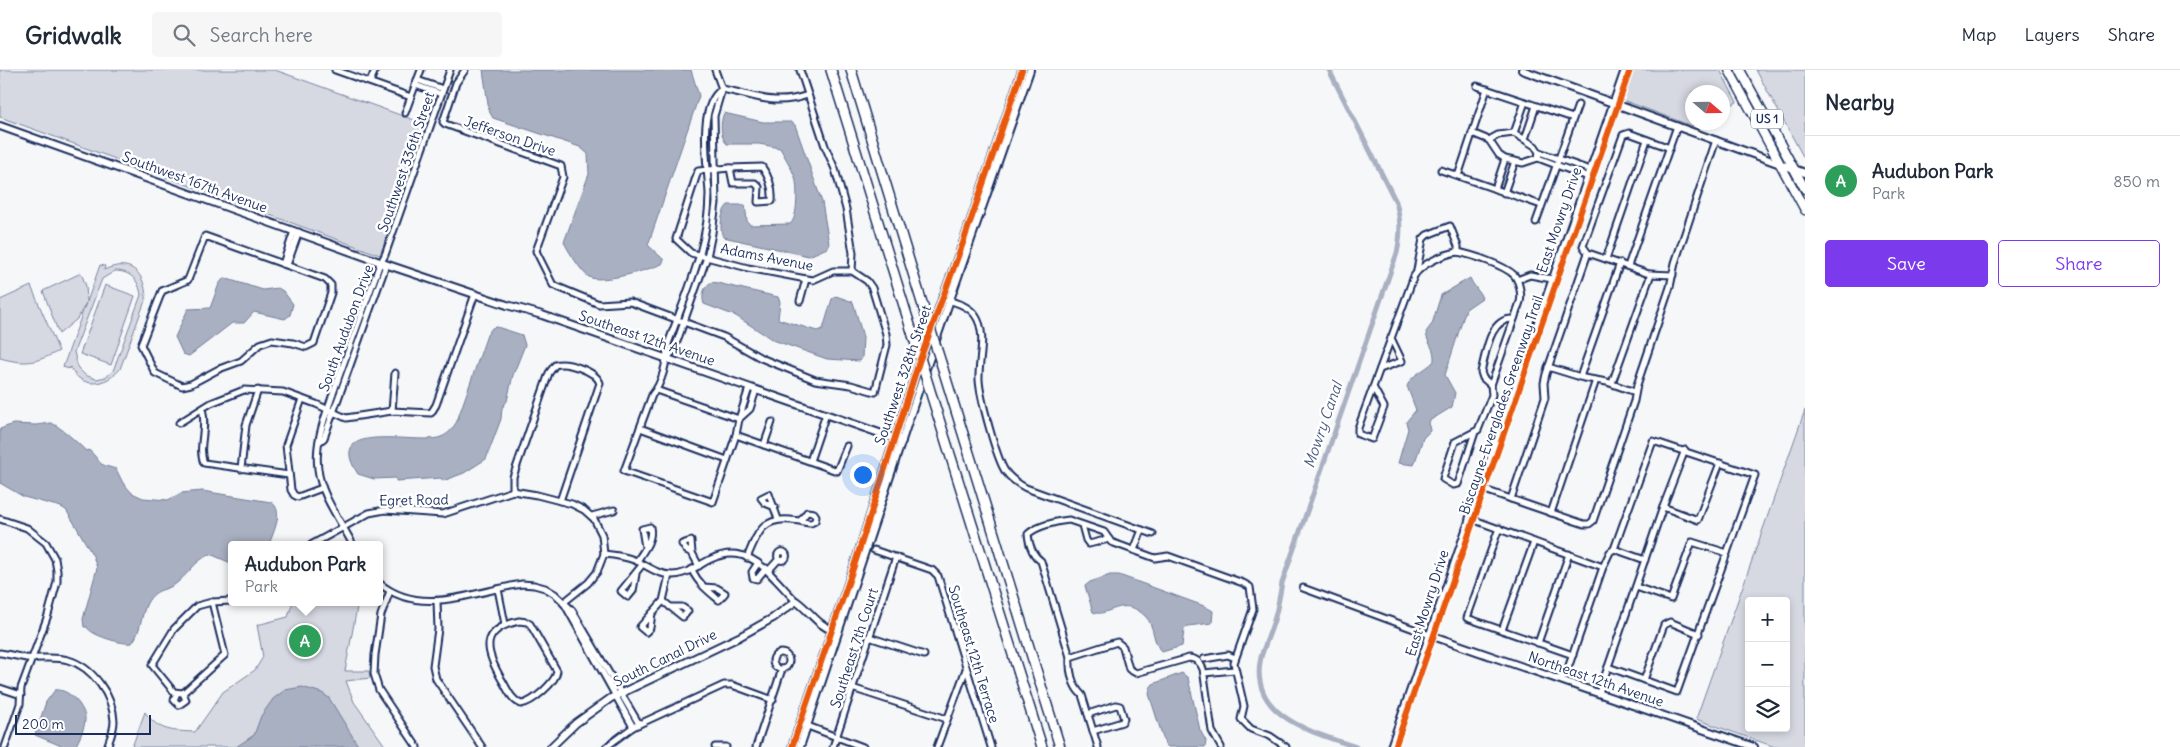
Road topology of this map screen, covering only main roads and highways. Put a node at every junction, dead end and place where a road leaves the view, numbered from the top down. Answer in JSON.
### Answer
{"nodes":[{"id":1,"x":831,"y":70,"type":"edge"},
{"id":2,"x":851,"y":70,"type":"edge"},
{"id":3,"x":1729,"y":70,"type":"edge"},
{"id":4,"x":1740,"y":70,"type":"edge"},
{"id":5,"x":1805,"y":189,"type":"edge"},
{"id":6,"x":1805,"y":210,"type":"edge"},
{"id":7,"x":1042,"y":747,"type":"edge"},
{"id":8,"x":1060,"y":747,"type":"edge"}],
"edges":[{"from":1,"to":7,"type":"highway","bridge":true},
{"from":2,"to":8,"type":"highway","bridge":true},
{"from":3,"to":6,"type":"highway","number":"US 1"},
{"from":4,"to":5,"type":"highway","number":"US 1"}]}
